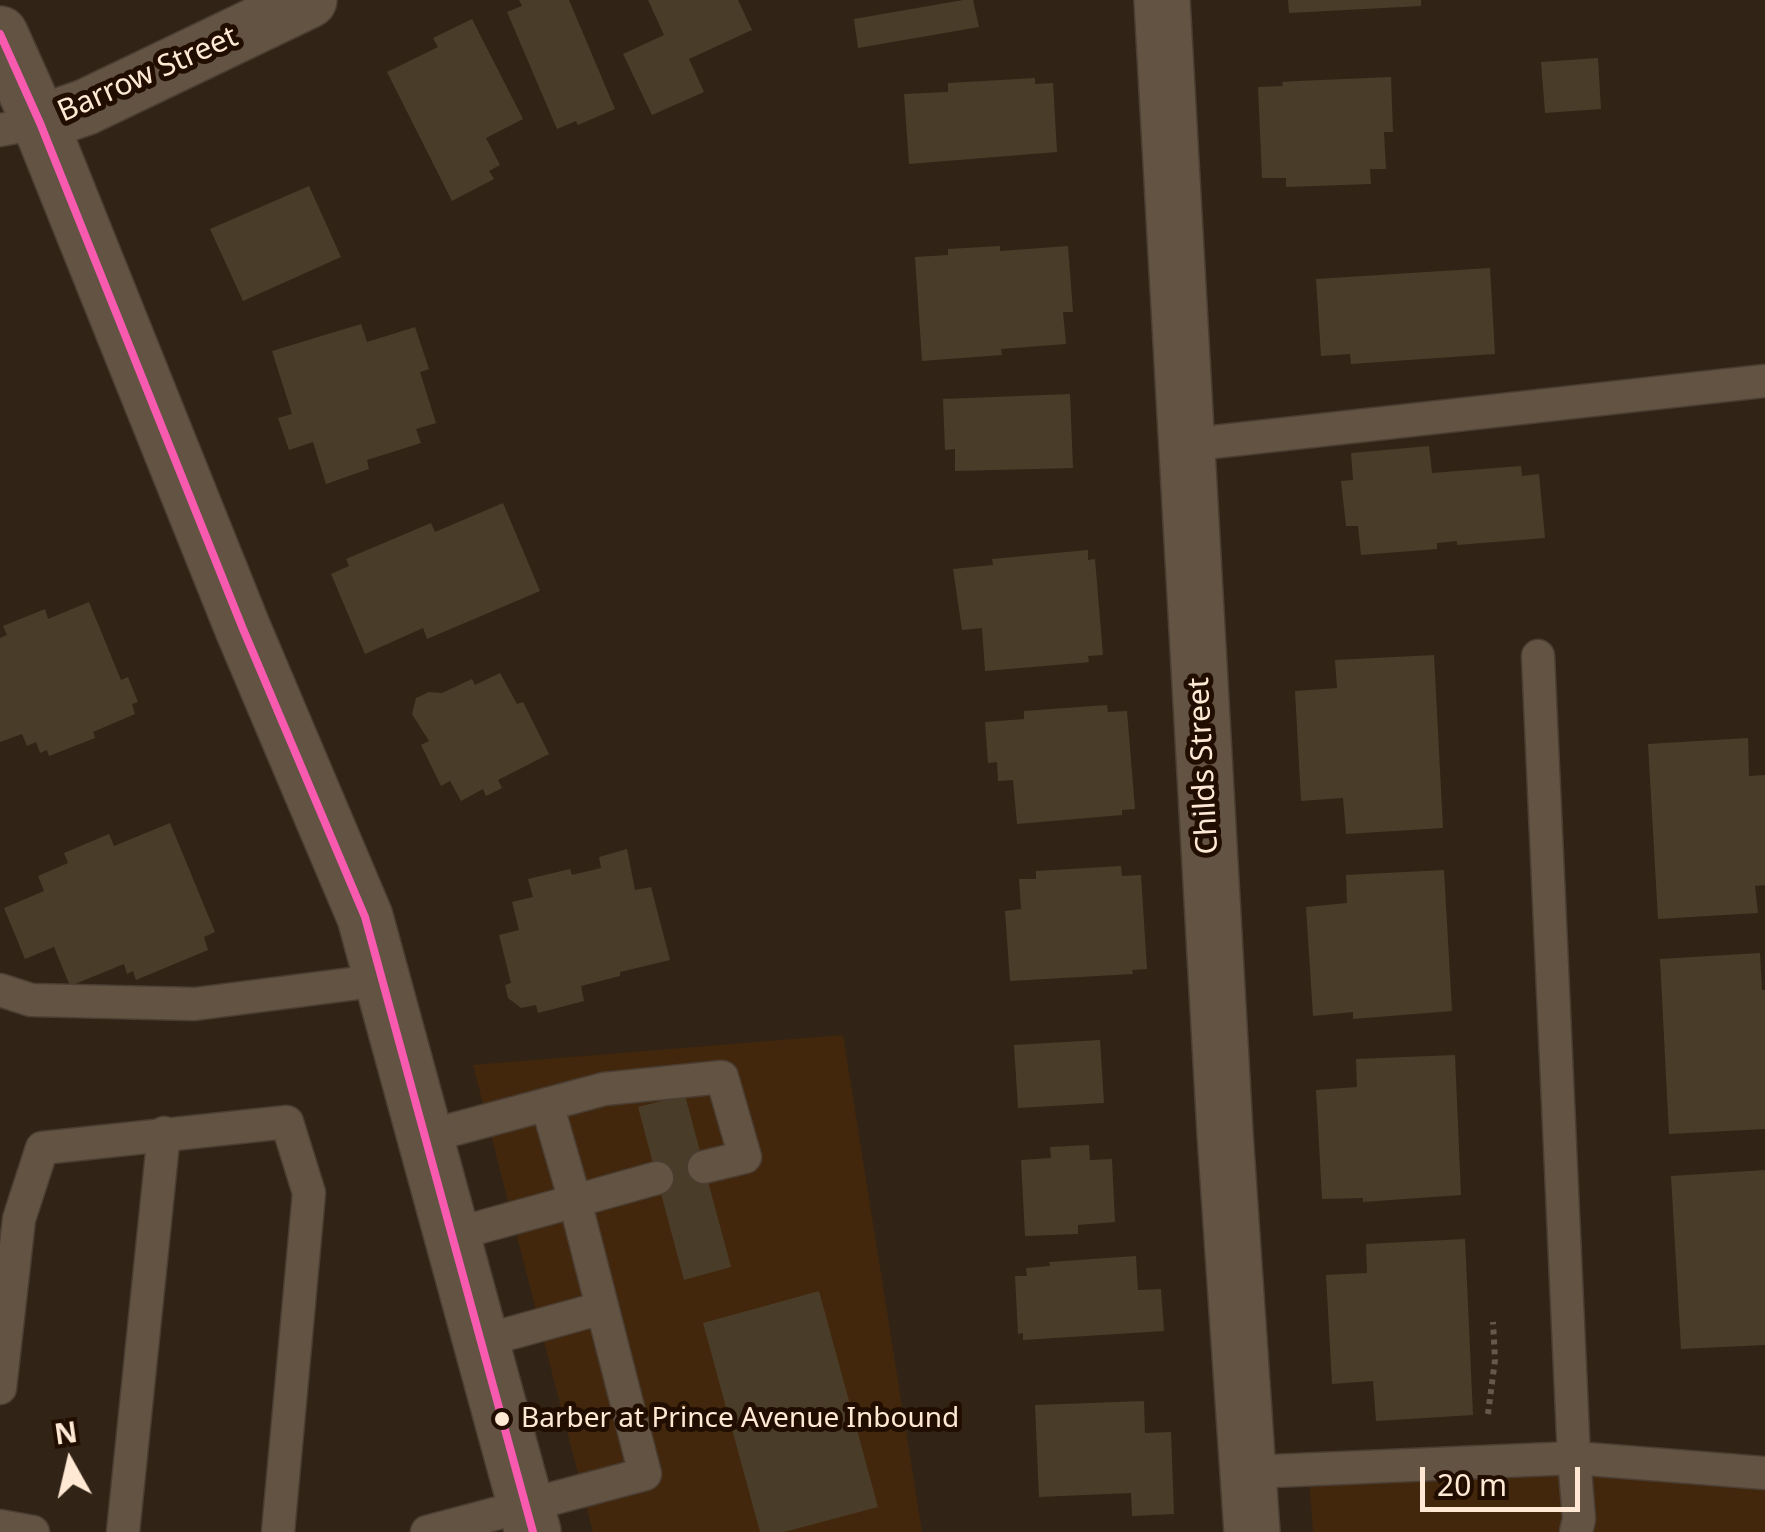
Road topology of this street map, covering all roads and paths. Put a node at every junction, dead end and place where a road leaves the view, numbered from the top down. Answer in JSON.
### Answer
{"nodes":[{"id":1,"x":310,"y":0,"type":"edge"},
{"id":2,"x":1162,"y":0,"type":"edge"},
{"id":3,"x":0,"y":34,"type":"edge"},
{"id":4,"x":20,"y":126,"type":"edge"},
{"id":5,"x":1765,"y":380,"type":"edge"},
{"id":6,"x":1186,"y":444,"type":"junction"},
{"id":7,"x":1538,"y":656,"type":"dead end"},
{"id":8,"x":382,"y":980,"type":"junction"},
{"id":9,"x":0,"y":990,"type":"edge"},
{"id":10,"x":547,"y":1104,"type":"junction"},
{"id":11,"x":164,"y":1133,"type":"junction"},
{"id":12,"x":424,"y":1137,"type":"junction"},
{"id":13,"x":704,"y":1167,"type":"dead end"},
{"id":14,"x":658,"y":1178,"type":"dead end"},
{"id":15,"x":574,"y":1201,"type":"junction"},
{"id":16,"x":452,"y":1235,"type":"junction"},
{"id":17,"x":602,"y":1308,"type":"junction"},
{"id":18,"x":1493,"y":1322,"type":"dead end"},
{"id":19,"x":482,"y":1342,"type":"junction"},
{"id":20,"x":0,"y":1388,"type":"edge"},
{"id":21,"x":1488,"y":1414,"type":"dead end"},
{"id":22,"x":1574,"y":1458,"type":"junction"},
{"id":23,"x":1248,"y":1472,"type":"junction"},
{"id":24,"x":1765,"y":1473,"type":"edge"},
{"id":25,"x":529,"y":1519,"type":"edge"},
{"id":26,"x":0,"y":1526,"type":"edge"},
{"id":27,"x":33,"y":1532,"type":"edge"},
{"id":28,"x":123,"y":1532,"type":"edge"},
{"id":29,"x":278,"y":1532,"type":"edge"},
{"id":30,"x":427,"y":1532,"type":"edge"},
{"id":31,"x":1252,"y":1532,"type":"edge"},
{"id":32,"x":1576,"y":1532,"type":"edge"}],
"edges":[{"from":1,"to":4,"type":"street","name":"Barrow Street"},
{"from":2,"to":6,"type":"street","name":"Childs Street"},
{"from":3,"to":4,"type":"street"},
{"from":4,"to":8,"type":"street"},
{"from":5,"to":6,"type":"lane"},
{"from":6,"to":23,"type":"street","name":"Childs Street"},
{"from":7,"to":22,"type":"lane"},
{"from":8,"to":9,"type":"lane"},
{"from":8,"to":12,"type":"street"},
{"from":10,"to":12,"type":"lane"},
{"from":10,"to":13,"type":"lane"},
{"from":10,"to":15,"type":"lane"},
{"from":11,"to":20,"type":"lane"},
{"from":11,"to":28,"type":"lane"},
{"from":11,"to":29,"type":"lane"},
{"from":12,"to":16,"type":"street"},
{"from":14,"to":15,"type":"lane"},
{"from":15,"to":16,"type":"lane"},
{"from":15,"to":17,"type":"lane"},
{"from":16,"to":19,"type":"street"},
{"from":17,"to":19,"type":"lane"},
{"from":17,"to":25,"type":"lane"},
{"from":18,"to":21,"type":"path"},
{"from":19,"to":25,"type":"street"},
{"from":22,"to":23,"type":"lane"},
{"from":22,"to":24,"type":"lane"},
{"from":22,"to":32,"type":"lane"},
{"from":23,"to":31,"type":"street","name":"Childs Street"},
{"from":25,"to":30,"type":"lane"},
{"from":26,"to":27,"type":"lane"}]}
